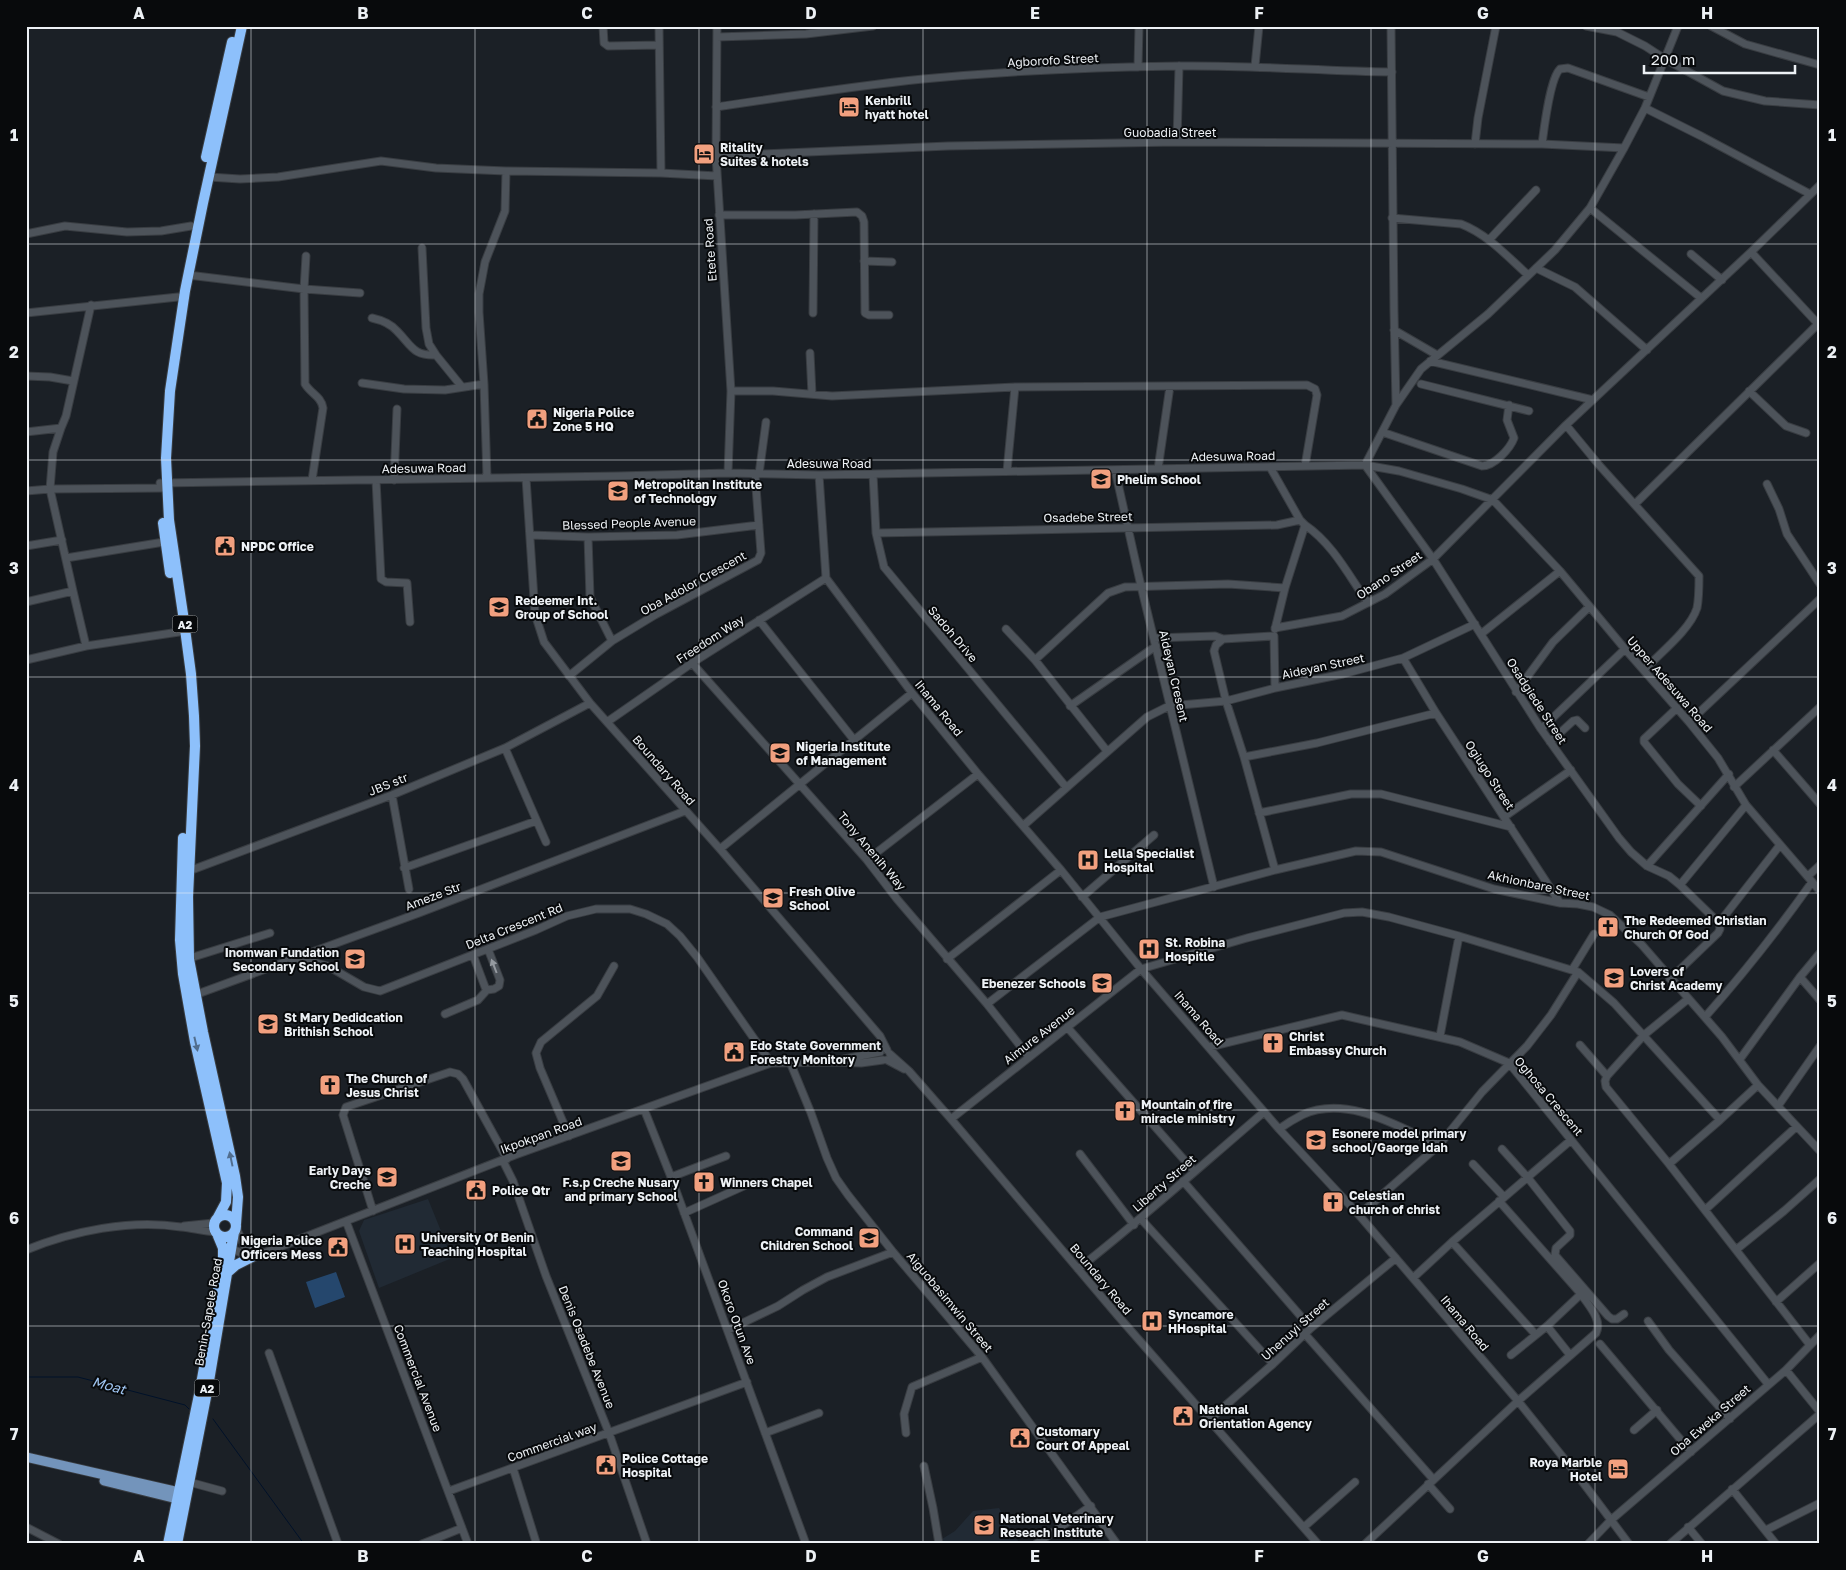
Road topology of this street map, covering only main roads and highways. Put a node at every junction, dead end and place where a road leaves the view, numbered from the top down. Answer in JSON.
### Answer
{"nodes":[{"id":1,"x":235,"y":26,"type":"edge"},
{"id":2,"x":242,"y":26,"type":"edge"},
{"id":3,"x":226,"y":87,"type":"junction"},
{"id":4,"x":164,"y":485,"type":"junction"},
{"id":5,"x":185,"y":960,"type":"junction"},
{"id":6,"x":191,"y":996,"type":"junction"},
{"id":7,"x":236,"y":1228,"type":"junction"},
{"id":8,"x":217,"y":1230,"type":"junction"},
{"id":9,"x":260,"y":1254,"type":"road end"},
{"id":10,"x":228,"y":1272,"type":"junction"},
{"id":11,"x":26,"y":1457,"type":"edge"},
{"id":12,"x":26,"y":1462,"type":"edge"},
{"id":13,"x":178,"y":1495,"type":"junction"},
{"id":14,"x":168,"y":1544,"type":"edge"},
{"id":15,"x":177,"y":1544,"type":"edge"}],
"edges":[{"from":1,"to":3,"type":"highway","number":"A2"},
{"from":2,"to":3,"type":"highway","number":"A2"},
{"from":3,"to":4,"type":"highway","number":"A2"},
{"from":3,"to":4,"type":"highway","number":"A2"},
{"from":4,"to":5,"type":"highway","number":"A2"},
{"from":4,"to":5,"type":"highway","number":"A2"},
{"from":5,"to":6,"type":"highway","number":"A2"},
{"from":7,"to":6,"type":"highway","number":"A2","one_way":true},
{"from":6,"to":8,"type":"highway","number":"A2","one_way":true},
{"from":7,"to":8,"type":"highway"},
{"from":7,"to":8,"type":"highway"},
{"from":7,"to":10,"type":"highway","name":"Benin-Sapele Road","number":"A2"},
{"from":8,"to":13,"type":"highway","name":"Benin-Sapele Road","number":"A2"},
{"from":9,"to":10,"type":"highway"},
{"from":10,"to":15,"type":"highway","name":"Benin-Sapele Road","number":"A2"},
{"from":11,"to":13,"type":"main road"},
{"from":12,"to":13,"type":"main road"},
{"from":13,"to":14,"type":"highway","name":"Benin-Sapele Road","number":"A2"}]}
